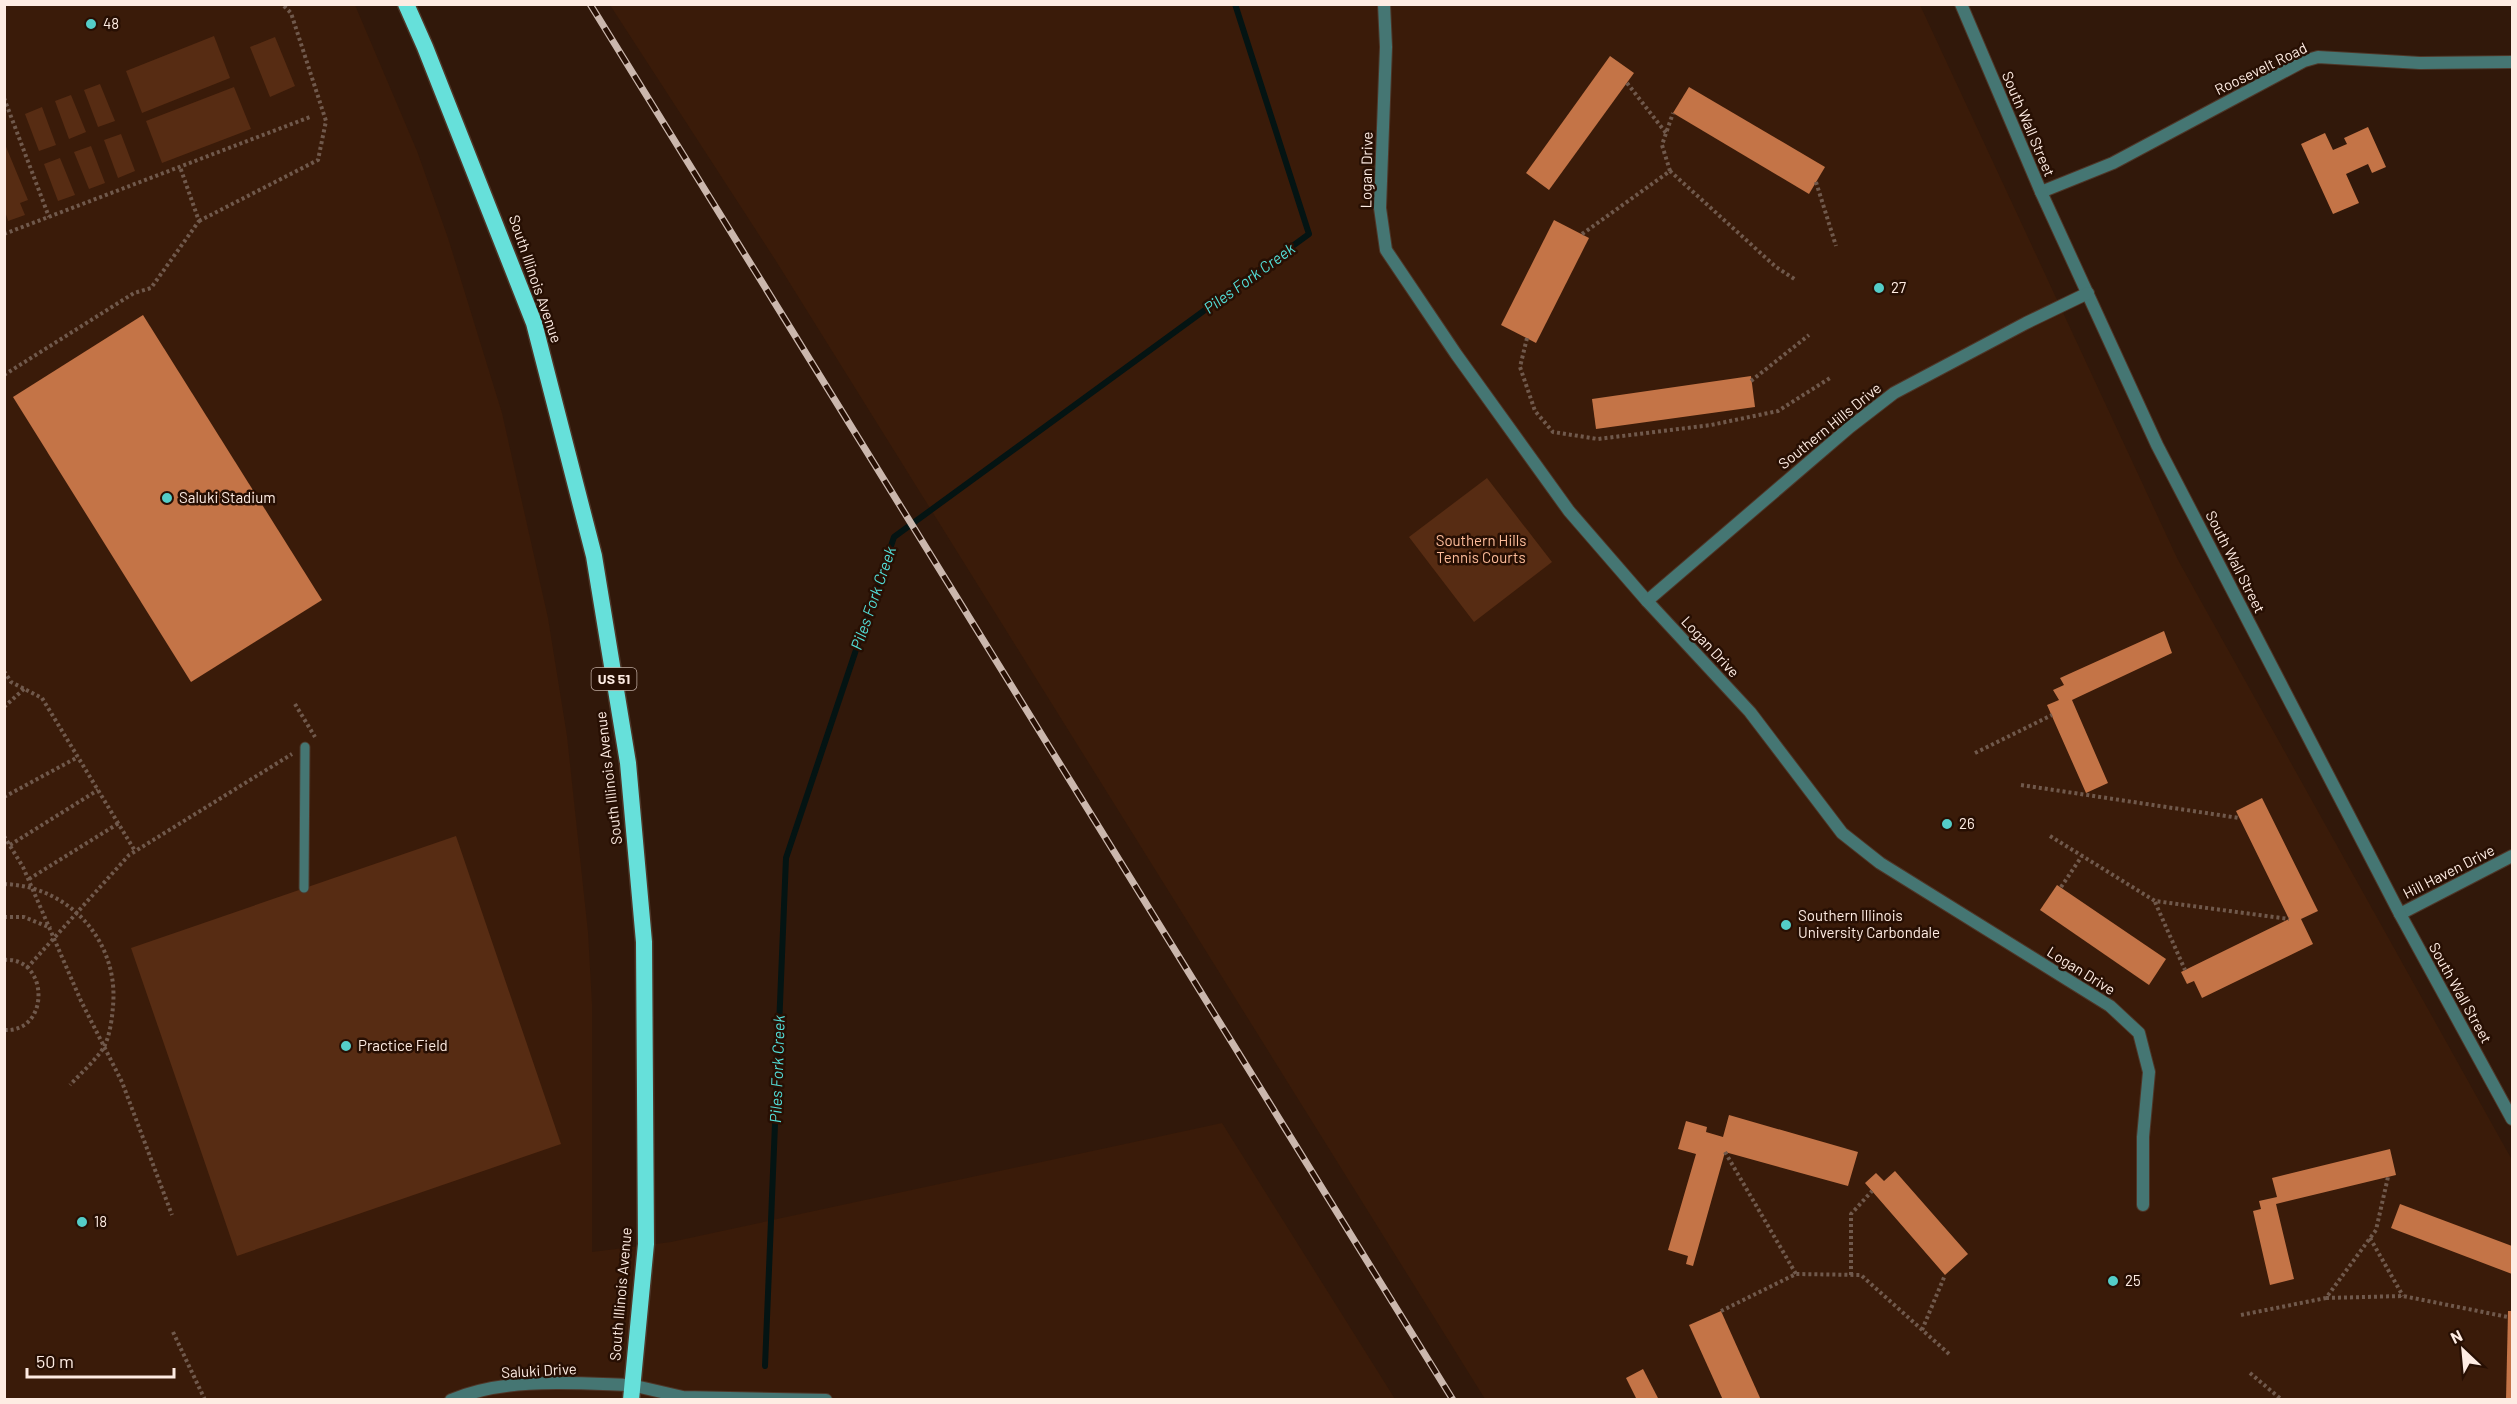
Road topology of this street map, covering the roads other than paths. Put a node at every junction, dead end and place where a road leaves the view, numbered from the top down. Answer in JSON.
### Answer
{"nodes":[{"id":1,"x":406,"y":4,"type":"edge"},
{"id":2,"x":1384,"y":4,"type":"edge"},
{"id":3,"x":1960,"y":4,"type":"edge"},
{"id":4,"x":2512,"y":62,"type":"edge"},
{"id":5,"x":2041,"y":192,"type":"junction"},
{"id":6,"x":2088,"y":293,"type":"junction"},
{"id":7,"x":1647,"y":601,"type":"junction"},
{"id":8,"x":305,"y":747,"type":"road end"},
{"id":9,"x":2512,"y":856,"type":"edge"},
{"id":10,"x":304,"y":888,"type":"dead end"},
{"id":11,"x":2400,"y":914,"type":"junction"},
{"id":12,"x":2512,"y":1119,"type":"edge"},
{"id":13,"x":2144,"y":1205,"type":"dead end"},
{"id":14,"x":631,"y":1392,"type":"edge"},
{"id":15,"x":824,"y":1399,"type":"edge"},
{"id":16,"x":451,"y":1400,"type":"edge"}],
"edges":[{"from":1,"to":14,"type":"highway","name":"South Illinois Avenue","number":"US 51"},
{"from":2,"to":7,"type":"street","name":"Logan Drive"},
{"from":3,"to":5,"type":"street","name":"South Wall Street"},
{"from":4,"to":5,"type":"street","name":"Roosevelt Road"},
{"from":5,"to":6,"type":"street","name":"South Wall Street"},
{"from":6,"to":7,"type":"street","name":"Southern Hills Drive"},
{"from":6,"to":11,"type":"street","name":"South Wall Street"},
{"from":7,"to":13,"type":"street","name":"Logan Drive"},
{"from":8,"to":10,"type":"lane"},
{"from":9,"to":11,"type":"street","name":"Hill Haven Drive"},
{"from":11,"to":12,"type":"street","name":"South Wall Street"},
{"from":14,"to":15,"type":"street","name":"Saluki Drive"},
{"from":14,"to":16,"type":"street","name":"Saluki Drive"}]}
